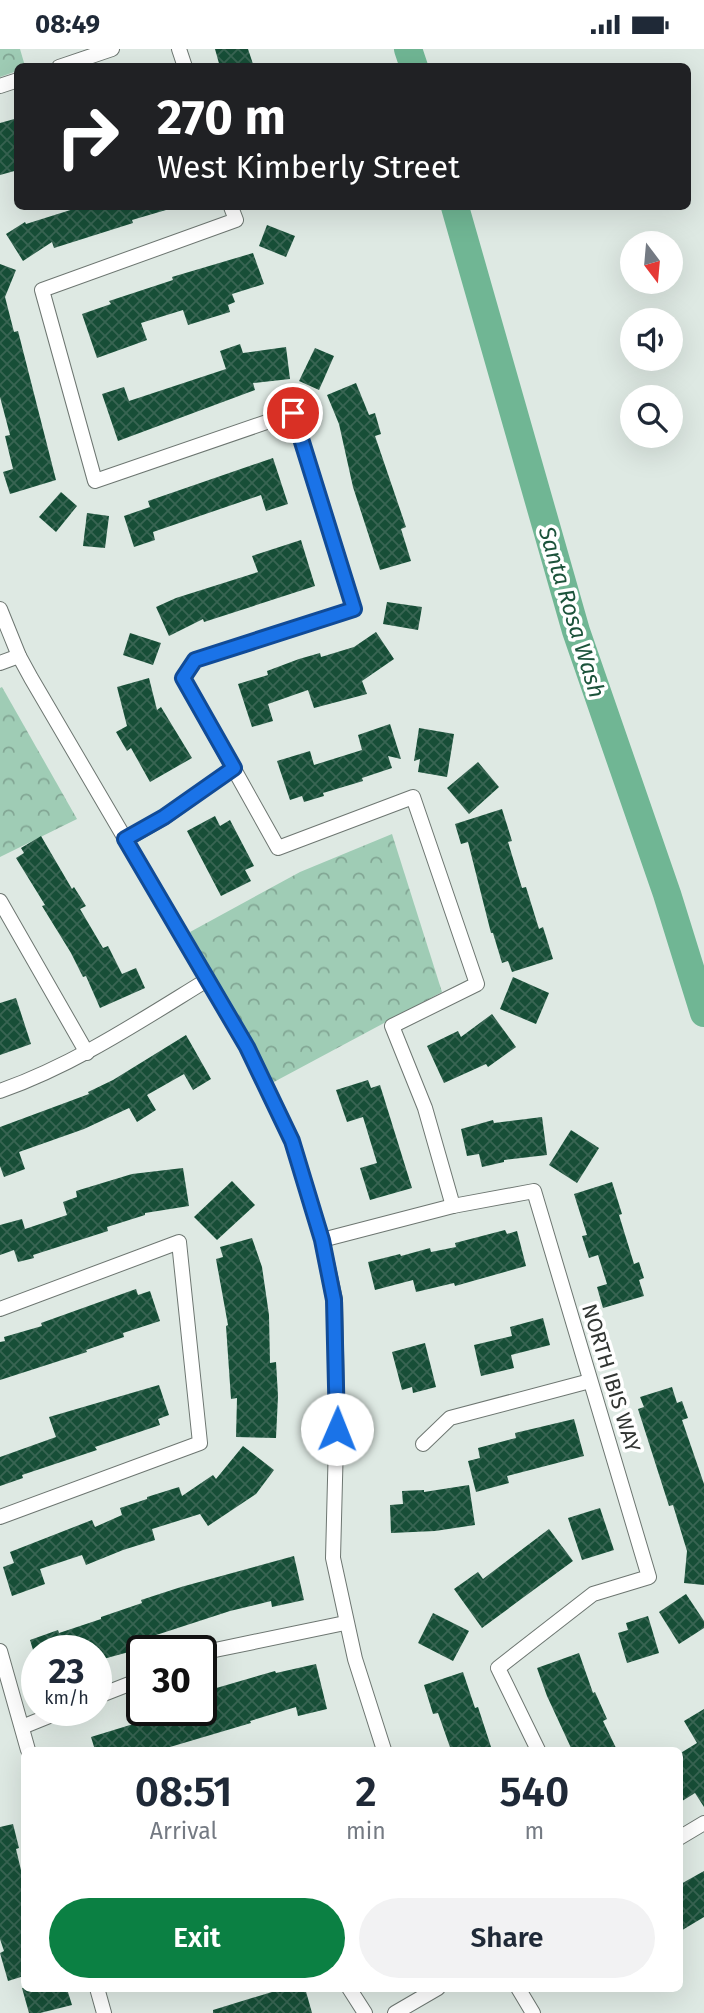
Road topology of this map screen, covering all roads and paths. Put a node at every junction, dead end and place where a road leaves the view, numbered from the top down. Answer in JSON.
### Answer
{"nodes":[{"id":1,"x":112,"y":49,"type":"edge"},
{"id":2,"x":71,"y":63,"type":"edge"},
{"id":3,"x":233,"y":213,"type":"edge"},
{"id":4,"x":0,"y":609,"type":"edge"},
{"id":5,"x":19,"y":656,"type":"junction"},
{"id":6,"x":0,"y":663,"type":"edge"},
{"id":7,"x":234,"y":768,"type":"junction"},
{"id":8,"x":125,"y":839,"type":"junction"},
{"id":9,"x":0,"y":901,"type":"edge"},
{"id":10,"x":207,"y":980,"type":"junction"},
{"id":11,"x":87,"y":1053,"type":"junction"},
{"id":12,"x":0,"y":1091,"type":"edge"},
{"id":13,"x":453,"y":1206,"type":"junction"},
{"id":14,"x":322,"y":1240,"type":"junction"},
{"id":15,"x":0,"y":1309,"type":"edge"},
{"id":16,"x":590,"y":1381,"type":"junction"},
{"id":17,"x":423,"y":1444,"type":"dead end"},
{"id":18,"x":0,"y":1517,"type":"edge"},
{"id":19,"x":345,"y":1623,"type":"junction"},
{"id":20,"x":217,"y":1650,"type":"edge"},
{"id":21,"x":0,"y":1651,"type":"edge"},
{"id":22,"x":22,"y":1727,"type":"joint"},
{"id":23,"x":27,"y":1747,"type":"edge"},
{"id":24,"x":383,"y":1747,"type":"edge"},
{"id":25,"x":537,"y":1747,"type":"edge"},
{"id":26,"x":704,"y":1823,"type":"edge"},
{"id":27,"x":683,"y":1836,"type":"edge"},
{"id":28,"x":98,"y":1992,"type":"edge"},
{"id":29,"x":352,"y":1992,"type":"edge"},
{"id":30,"x":431,"y":1992,"type":"edge"},
{"id":31,"x":520,"y":1992,"type":"edge"},
{"id":32,"x":104,"y":2013,"type":"edge"},
{"id":33,"x":365,"y":2013,"type":"edge"},
{"id":34,"x":395,"y":2013,"type":"edge"},
{"id":35,"x":533,"y":2013,"type":"edge"}],
"edges":[{"from":1,"to":2,"type":"street"},
{"from":3,"to":7,"type":"street"},
{"from":4,"to":5,"type":"street"},
{"from":5,"to":6,"type":"street"},
{"from":5,"to":8,"type":"street"},
{"from":7,"to":8,"type":"street"},
{"from":7,"to":13,"type":"street"},
{"from":8,"to":10,"type":"street"},
{"from":9,"to":11,"type":"street"},
{"from":10,"to":11,"type":"street"},
{"from":10,"to":14,"type":"street"},
{"from":11,"to":12,"type":"street"},
{"from":13,"to":14,"type":"street"},
{"from":13,"to":16,"type":"street","name":"NORTH IBIS WAY"},
{"from":14,"to":19,"type":"street"},
{"from":15,"to":18,"type":"street"},
{"from":16,"to":17,"type":"street"},
{"from":16,"to":25,"type":"street","name":"NORTH IBIS WAY"},
{"from":19,"to":20,"type":"street"},
{"from":19,"to":24,"type":"street"},
{"from":21,"to":22,"type":"street"},
{"from":22,"to":23,"type":"street"},
{"from":26,"to":27,"type":"street"},
{"from":28,"to":32,"type":"street"},
{"from":29,"to":33,"type":"street"},
{"from":30,"to":34,"type":"street"},
{"from":31,"to":35,"type":"street"}]}
